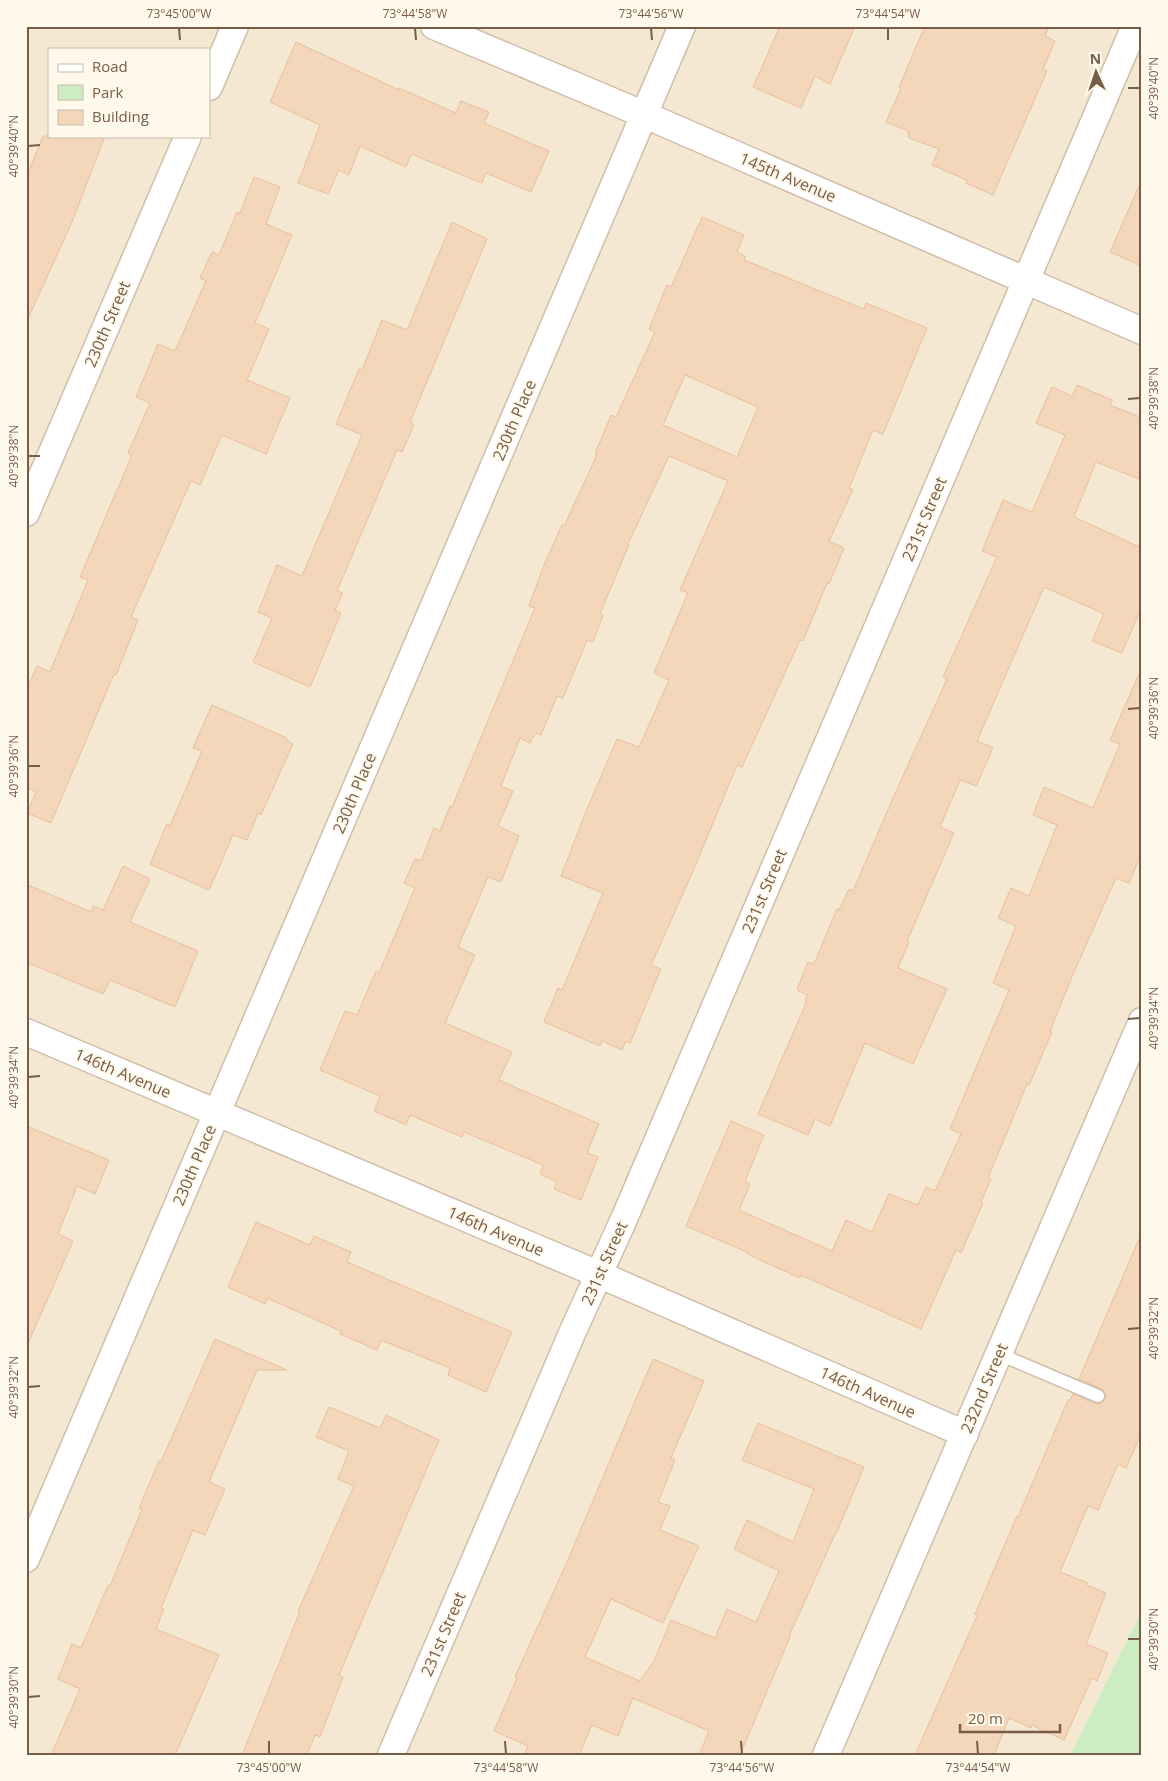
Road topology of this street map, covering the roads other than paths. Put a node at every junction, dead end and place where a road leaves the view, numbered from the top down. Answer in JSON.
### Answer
{"nodes":[{"id":1,"x":235,"y":26,"type":"edge"},
{"id":2,"x":434,"y":26,"type":"edge"},
{"id":3,"x":682,"y":26,"type":"edge"},
{"id":4,"x":1135,"y":26,"type":"edge"},
{"id":5,"x":210,"y":85,"type":"edge"},
{"id":6,"x":645,"y":116,"type":"junction"},
{"id":7,"x":187,"y":138,"type":"edge"},
{"id":8,"x":1026,"y":280,"type":"junction"},
{"id":9,"x":1142,"y":331,"type":"edge"},
{"id":10,"x":26,"y":513,"type":"edge"},
{"id":11,"x":1142,"y":1021,"type":"edge"},
{"id":12,"x":26,"y":1032,"type":"edge"},
{"id":13,"x":217,"y":1113,"type":"junction"},
{"id":14,"x":598,"y":1274,"type":"junction"},
{"id":15,"x":999,"y":1354,"type":"junction"},
{"id":16,"x":1098,"y":1396,"type":"dead end"},
{"id":17,"x":965,"y":1434,"type":"junction"},
{"id":18,"x":26,"y":1559,"type":"edge"},
{"id":19,"x":391,"y":1755,"type":"edge"},
{"id":20,"x":826,"y":1755,"type":"edge"}],
"edges":[{"from":1,"to":5,"type":"street"},
{"from":2,"to":6,"type":"street","name":"145th Avenue"},
{"from":3,"to":6,"type":"street","name":"230th Place"},
{"from":4,"to":8,"type":"street","name":"231st Street"},
{"from":6,"to":8,"type":"street","name":"145th Avenue"},
{"from":6,"to":13,"type":"street","name":"230th Place"},
{"from":7,"to":10,"type":"street","name":"230th Street"},
{"from":8,"to":9,"type":"street","name":"145th Avenue"},
{"from":8,"to":14,"type":"street","name":"231st Street"},
{"from":11,"to":15,"type":"street","name":"232nd Street"},
{"from":12,"to":13,"type":"street","name":"146th Avenue"},
{"from":13,"to":14,"type":"street","name":"146th Avenue"},
{"from":13,"to":18,"type":"street","name":"230th Place"},
{"from":14,"to":17,"type":"street","name":"146th Avenue"},
{"from":14,"to":19,"type":"street","name":"231st Street"},
{"from":15,"to":16,"type":"lane"},
{"from":15,"to":17,"type":"street","name":"232nd Street"},
{"from":17,"to":20,"type":"street","name":"232nd Street"}]}
